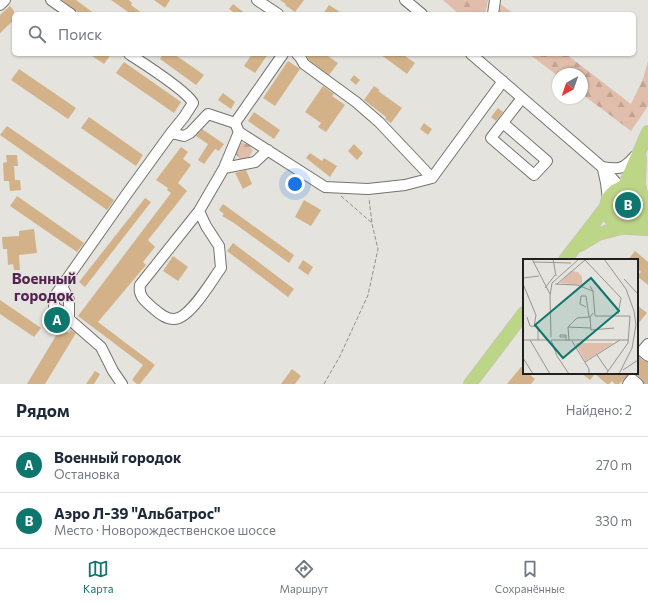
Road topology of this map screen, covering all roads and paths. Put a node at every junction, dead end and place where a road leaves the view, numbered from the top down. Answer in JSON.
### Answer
{"nodes":[{"id":1,"x":5,"y":0,"type":"edge"},
{"id":2,"x":51,"y":0,"type":"edge"},
{"id":3,"x":256,"y":0,"type":"edge"},
{"id":4,"x":405,"y":0,"type":"edge"},
{"id":5,"x":495,"y":0,"type":"edge"},
{"id":6,"x":0,"y":5,"type":"edge"},
{"id":7,"x":68,"y":12,"type":"edge"},
{"id":8,"x":275,"y":12,"type":"edge"},
{"id":9,"x":420,"y":12,"type":"edge"},
{"id":10,"x":493,"y":12,"type":"edge"},
{"id":11,"x":132,"y":56,"type":"edge"},
{"id":12,"x":283,"y":56,"type":"edge"},
{"id":13,"x":299,"y":56,"type":"edge"},
{"id":14,"x":473,"y":56,"type":"edge"},
{"id":15,"x":486,"y":56,"type":"edge"},
{"id":16,"x":484,"y":65,"type":"junction"},
{"id":17,"x":503,"y":82,"type":"junction"},
{"id":18,"x":522,"y":98,"type":"junction"},
{"id":19,"x":503,"y":123,"type":"junction"},
{"id":20,"x":237,"y":128,"type":"junction"},
{"id":21,"x":648,"y":132,"type":"edge"},
{"id":22,"x":171,"y":133,"type":"junction"},
{"id":23,"x":641,"y":148,"type":"junction"},
{"id":24,"x":268,"y":150,"type":"junction"},
{"id":25,"x":602,"y":167,"type":"junction"},
{"id":26,"x":224,"y":168,"type":"junction"},
{"id":27,"x":432,"y":178,"type":"junction"},
{"id":28,"x":331,"y":187,"type":"junction"},
{"id":29,"x":622,"y":187,"type":"junction"},
{"id":30,"x":368,"y":189,"type":"junction"},
{"id":31,"x":645,"y":201,"type":"edge"},
{"id":32,"x":607,"y":203,"type":"junction"},
{"id":33,"x":199,"y":211,"type":"junction"},
{"id":34,"x":372,"y":224,"type":"junction"},
{"id":35,"x":624,"y":228,"type":"junction"},
{"id":36,"x":648,"y":229,"type":"edge"},
{"id":37,"x":568,"y":255,"type":"edge"},
{"id":38,"x":62,"y":286,"type":"junction"},
{"id":39,"x":523,"y":314,"type":"edge"},
{"id":40,"x":68,"y":318,"type":"junction"},
{"id":41,"x":55,"y":328,"type":"dead end"},
{"id":42,"x":648,"y":344,"type":"edge"},
{"id":43,"x":648,"y":356,"type":"edge"},
{"id":44,"x":122,"y":384,"type":"edge"},
{"id":45,"x":324,"y":384,"type":"edge"},
{"id":46,"x":470,"y":384,"type":"edge"},
{"id":47,"x":628,"y":384,"type":"edge"},
{"id":48,"x":638,"y":384,"type":"edge"}],
"edges":[{"from":1,"to":6,"type":"street"},
{"from":2,"to":7,"type":"street"},
{"from":3,"to":8,"type":"street"},
{"from":4,"to":9,"type":"street"},
{"from":5,"to":10,"type":"street"},
{"from":11,"to":22,"type":"street"},
{"from":12,"to":20,"type":"street"},
{"from":13,"to":27,"type":"street"},
{"from":14,"to":16,"type":"street"},
{"from":15,"to":16,"type":"street"},
{"from":16,"to":17,"type":"street"},
{"from":17,"to":18,"type":"street"},
{"from":17,"to":27,"type":"street"},
{"from":18,"to":19,"type":"street"},
{"from":18,"to":25,"type":"street"},
{"from":19,"to":19,"type":"street"},
{"from":20,"to":22,"type":"street"},
{"from":20,"to":24,"type":"street"},
{"from":20,"to":26,"type":"street"},
{"from":21,"to":23,"type":"main road"},
{"from":22,"to":38,"type":"street"},
{"from":23,"to":25,"type":"street"},
{"from":23,"to":29,"type":"main road"},
{"from":23,"to":31,"type":"main road"},
{"from":24,"to":26,"type":"street"},
{"from":24,"to":28,"type":"street"},
{"from":25,"to":29,"type":"street"},
{"from":25,"to":32,"type":"street"},
{"from":26,"to":33,"type":"street"},
{"from":27,"to":30,"type":"street"},
{"from":28,"to":30,"type":"street"},
{"from":28,"to":34,"type":"path"},
{"from":29,"to":31,"type":"main road"},
{"from":29,"to":32,"type":"main road"},
{"from":30,"to":34,"type":"path"},
{"from":31,"to":35,"type":"main road"},
{"from":32,"to":35,"type":"main road"},
{"from":32,"to":37,"type":"main road"},
{"from":33,"to":33,"type":"street"},
{"from":34,"to":45,"type":"path"},
{"from":35,"to":36,"type":"main road"},
{"from":35,"to":37,"type":"main road"},
{"from":38,"to":40,"type":"street"},
{"from":38,"to":40,"type":"street"},
{"from":39,"to":46,"type":"main road"},
{"from":40,"to":41,"type":"street"},
{"from":40,"to":44,"type":"street"},
{"from":42,"to":43,"type":"street"},
{"from":47,"to":48,"type":"street"}]}
